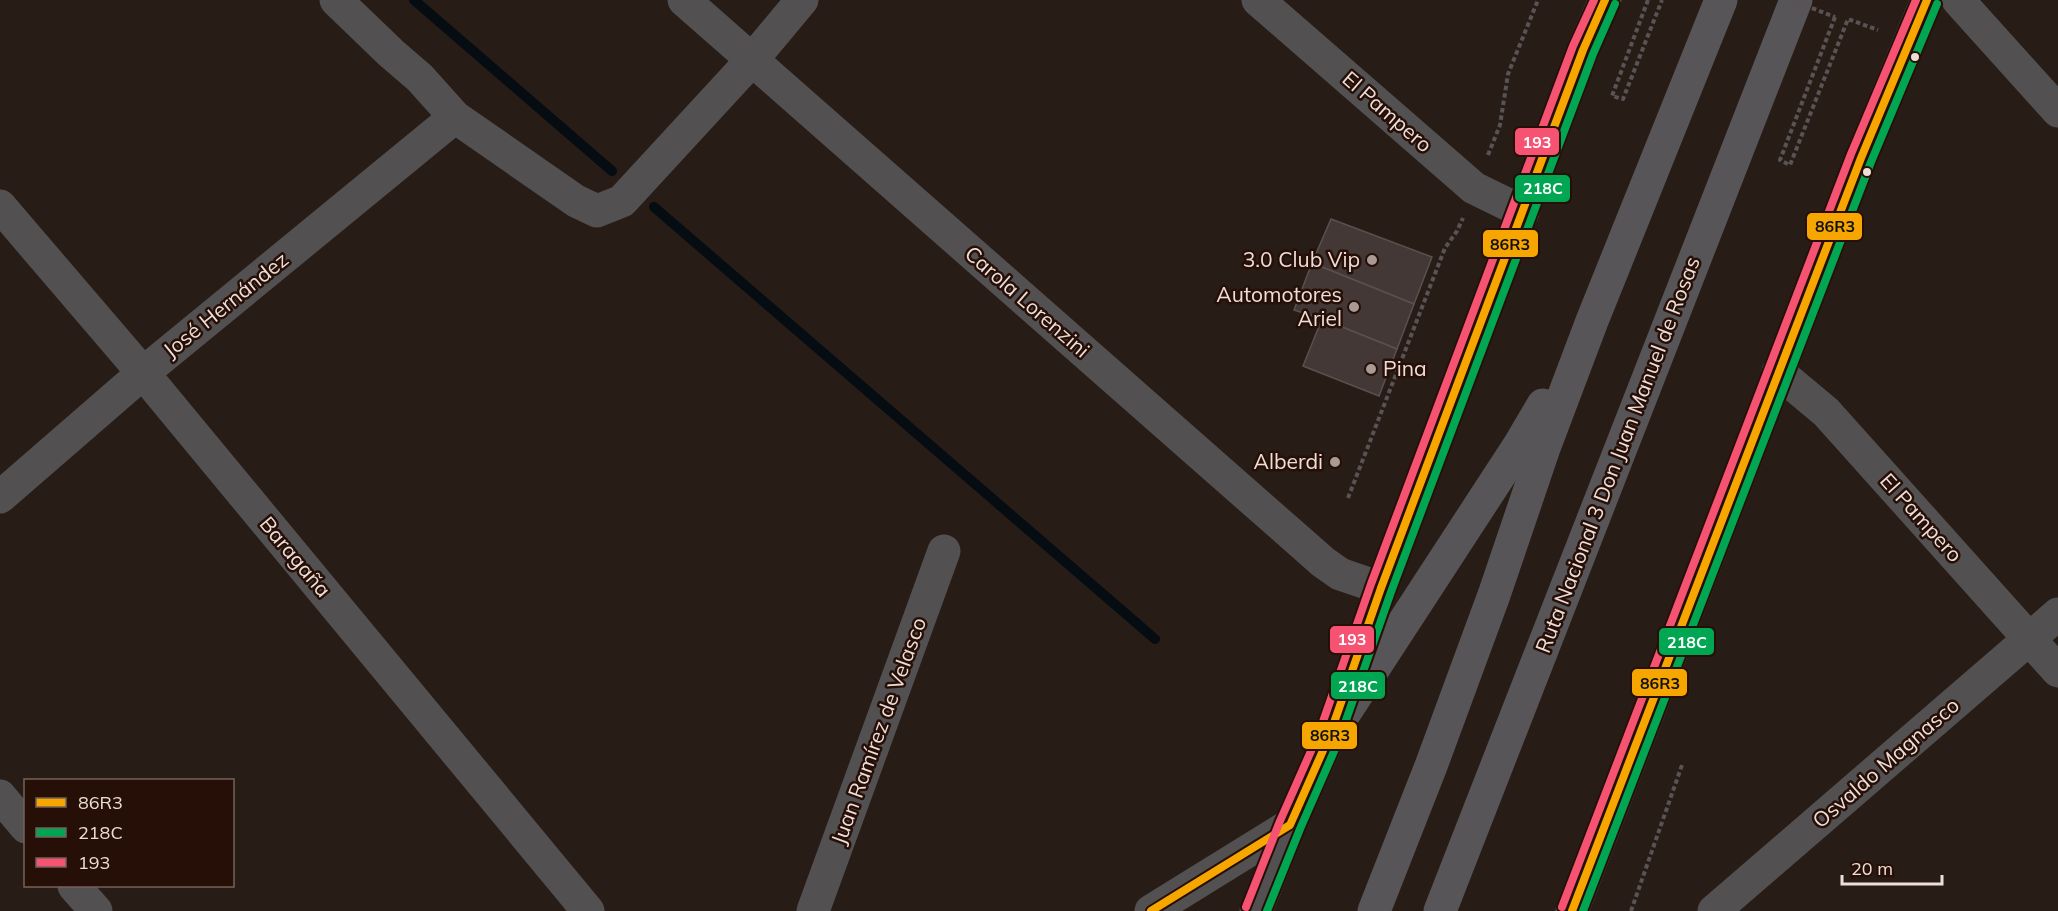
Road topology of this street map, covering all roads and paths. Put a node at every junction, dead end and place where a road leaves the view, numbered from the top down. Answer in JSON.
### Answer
{"nodes":[{"id":1,"x":336,"y":0,"type":"edge"},
{"id":2,"x":684,"y":0,"type":"edge"},
{"id":3,"x":802,"y":0,"type":"edge"},
{"id":4,"x":1258,"y":0,"type":"edge"},
{"id":5,"x":1538,"y":0,"type":"edge"},
{"id":6,"x":1605,"y":0,"type":"edge"},
{"id":7,"x":1648,"y":0,"type":"edge"},
{"id":8,"x":1662,"y":0,"type":"edge"},
{"id":9,"x":1722,"y":0,"type":"edge"},
{"id":10,"x":1791,"y":0,"type":"edge"},
{"id":11,"x":1796,"y":0,"type":"edge"},
{"id":12,"x":1927,"y":0,"type":"edge"},
{"id":13,"x":1958,"y":0,"type":"edge"},
{"id":14,"x":1909,"y":40,"type":"junction"},
{"id":15,"x":752,"y":60,"type":"junction"},
{"id":16,"x":2058,"y":111,"type":"edge"},
{"id":17,"x":455,"y":117,"type":"junction"},
{"id":18,"x":1474,"y":188,"type":"junction"},
{"id":19,"x":0,"y":206,"type":"edge"},
{"id":20,"x":1524,"y":212,"type":"junction"},
{"id":21,"x":1592,"y":321,"type":"junction"},
{"id":22,"x":1778,"y":372,"type":"junction"},
{"id":23,"x":142,"y":373,"type":"junction"},
{"id":24,"x":0,"y":496,"type":"edge"},
{"id":25,"x":1348,"y":498,"type":"dead end"},
{"id":26,"x":944,"y":551,"type":"dead end"},
{"id":27,"x":1381,"y":588,"type":"junction"},
{"id":28,"x":2058,"y":614,"type":"edge"},
{"id":29,"x":2030,"y":638,"type":"junction"},
{"id":30,"x":2058,"y":670,"type":"edge"},
{"id":31,"x":1329,"y":737,"type":"junction"},
{"id":32,"x":1682,"y":765,"type":"dead end"},
{"id":33,"x":0,"y":796,"type":"edge"},
{"id":34,"x":24,"y":825,"type":"edge"},
{"id":35,"x":1290,"y":825,"type":"junction"},
{"id":36,"x":77,"y":887,"type":"edge"},
{"id":37,"x":1575,"y":910,"type":"edge"},
{"id":38,"x":96,"y":911,"type":"edge"},
{"id":39,"x":588,"y":911,"type":"edge"},
{"id":40,"x":813,"y":911,"type":"edge"},
{"id":41,"x":1151,"y":911,"type":"edge"},
{"id":42,"x":1256,"y":911,"type":"edge"},
{"id":43,"x":1374,"y":911,"type":"edge"},
{"id":44,"x":1440,"y":911,"type":"edge"},
{"id":45,"x":1631,"y":911,"type":"edge"},
{"id":46,"x":1714,"y":911,"type":"edge"}],
"edges":[{"from":1,"to":17,"type":"street"},
{"from":2,"to":15,"type":"street","name":"Carola Lorenzini"},
{"from":3,"to":15,"type":"street"},
{"from":4,"to":18,"type":"street","name":"El Pampero"},
{"from":5,"to":18,"type":"path"},
{"from":6,"to":20,"type":"street"},
{"from":7,"to":8,"type":"path"},
{"from":9,"to":21,"type":"highway"},
{"from":10,"to":14,"type":"path","bridge":true},
{"from":11,"to":44,"type":"highway","name":"Ruta Nacional 3 Don Juan Manuel de Rosas"},
{"from":12,"to":14,"type":"street"},
{"from":13,"to":16,"type":"street"},
{"from":14,"to":22,"type":"street"},
{"from":15,"to":17,"type":"street"},
{"from":15,"to":27,"type":"street","name":"Carola Lorenzini"},
{"from":17,"to":23,"type":"street","name":"José Hernández"},
{"from":18,"to":20,"type":"street","name":"El Pampero"},
{"from":18,"to":25,"type":"path"},
{"from":19,"to":23,"type":"street","name":"Baragaña"},
{"from":20,"to":27,"type":"street"},
{"from":21,"to":31,"type":"highway"},
{"from":21,"to":43,"type":"highway"},
{"from":22,"to":29,"type":"street","name":"El Pampero"},
{"from":22,"to":37,"type":"street"},
{"from":23,"to":24,"type":"street","name":"José Hernández"},
{"from":23,"to":39,"type":"street","name":"Baragaña"},
{"from":26,"to":40,"type":"street","name":"Juan Ramírez de Velasco"},
{"from":27,"to":31,"type":"street"},
{"from":28,"to":29,"type":"street","name":"Osvaldo Magnasco"},
{"from":29,"to":30,"type":"street","name":"El Pampero"},
{"from":29,"to":46,"type":"street","name":"Osvaldo Magnasco"},
{"from":31,"to":35,"type":"street"},
{"from":32,"to":45,"type":"path"},
{"from":33,"to":34,"type":"street"},
{"from":35,"to":41,"type":"street"},
{"from":35,"to":42,"type":"street"},
{"from":36,"to":38,"type":"street"}]}
